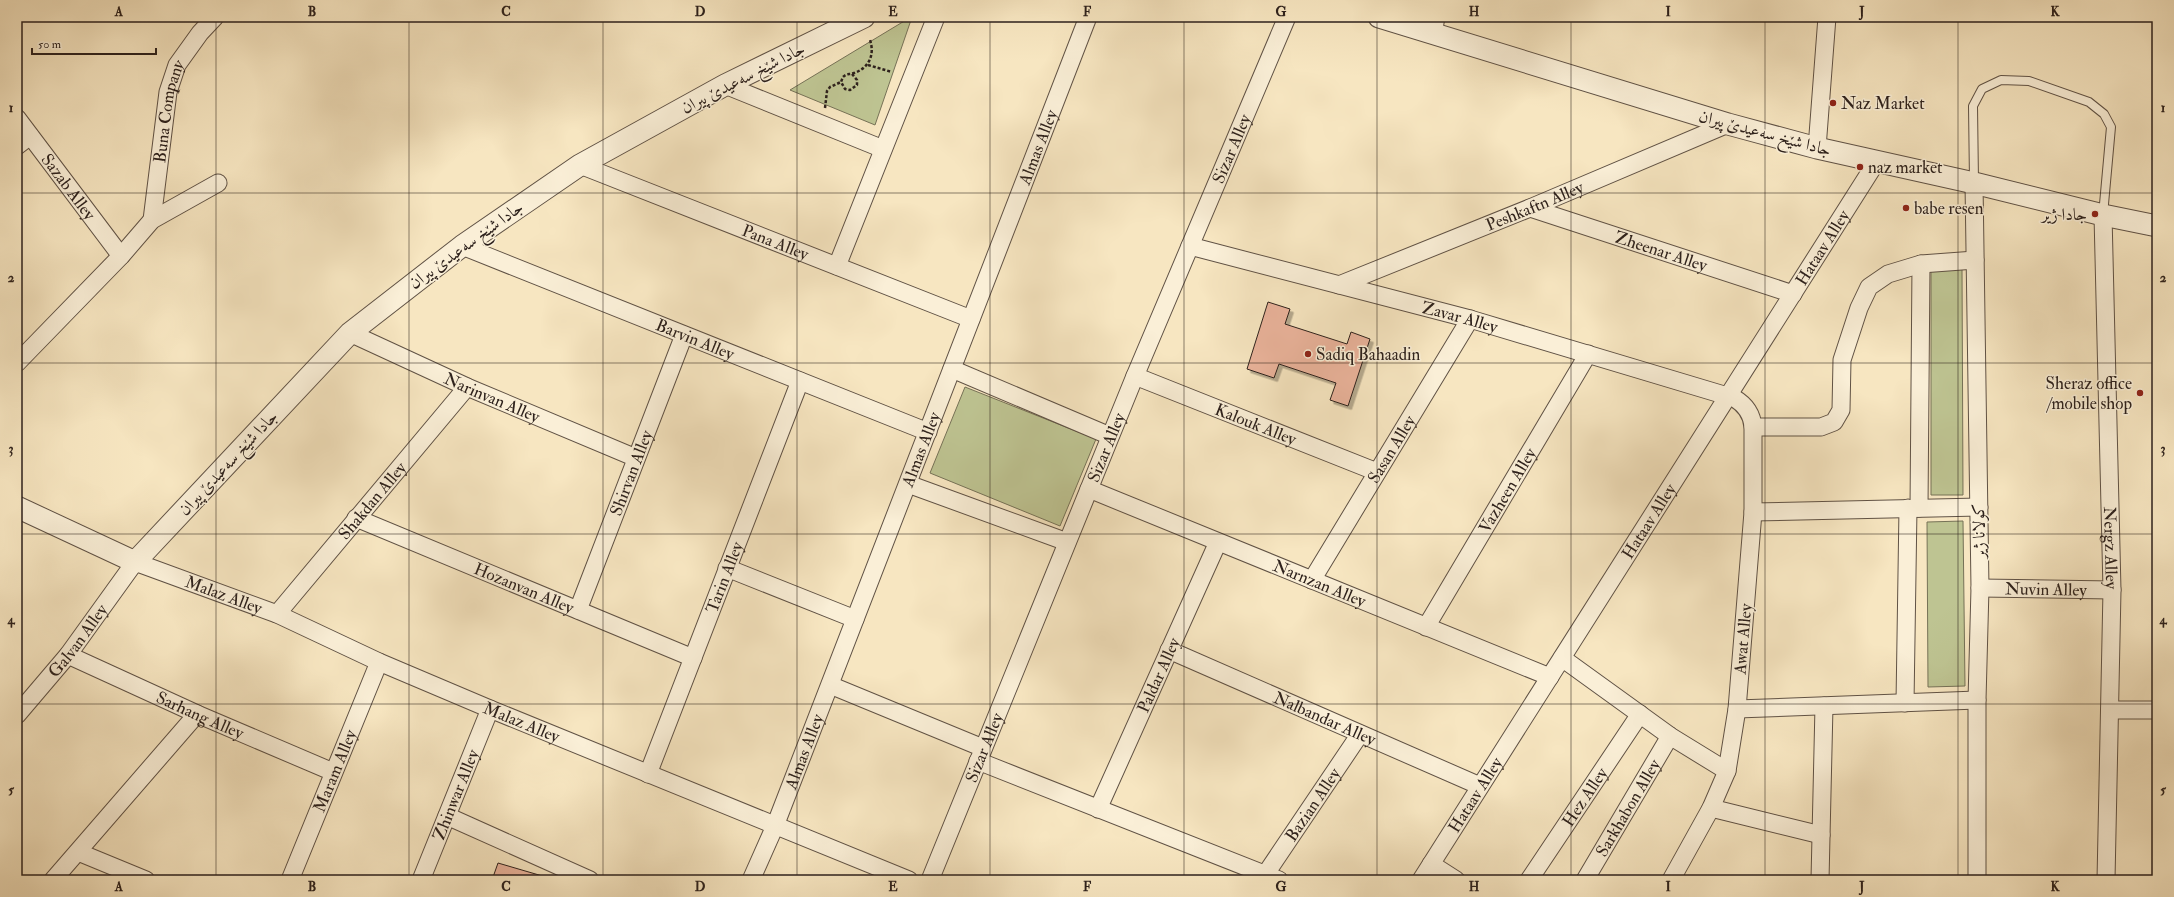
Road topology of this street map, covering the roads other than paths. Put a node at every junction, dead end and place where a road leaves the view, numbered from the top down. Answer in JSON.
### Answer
{"nodes":[{"id":1,"x":215,"y":17,"type":"edge"},
{"id":2,"x":864,"y":17,"type":"edge"},
{"id":3,"x":936,"y":17,"type":"edge"},
{"id":4,"x":1088,"y":17,"type":"edge"},
{"id":5,"x":1287,"y":17,"type":"edge"},
{"id":6,"x":1379,"y":17,"type":"edge"},
{"id":7,"x":1827,"y":17,"type":"edge"},
{"id":8,"x":1434,"y":26,"type":"edge"},
{"id":9,"x":725,"y":84,"type":"junction"},
{"id":10,"x":17,"y":118,"type":"edge"},
{"id":11,"x":1728,"y":124,"type":"junction"},
{"id":12,"x":24,"y":141,"type":"edge"},
{"id":13,"x":1817,"y":148,"type":"junction"},
{"id":14,"x":883,"y":149,"type":"junction"},
{"id":15,"x":1876,"y":162,"type":"junction"},
{"id":16,"x":580,"y":165,"type":"junction"},
{"id":17,"x":218,"y":183,"type":"dead end"},
{"id":18,"x":1974,"y":183,"type":"junction"},
{"id":19,"x":1530,"y":208,"type":"junction"},
{"id":20,"x":2103,"y":215,"type":"junction"},
{"id":21,"x":152,"y":220,"type":"junction"},
{"id":22,"x":2157,"y":226,"type":"edge"},
{"id":23,"x":462,"y":246,"type":"junction"},
{"id":24,"x":1190,"y":246,"type":"junction"},
{"id":25,"x":121,"y":256,"type":"junction"},
{"id":26,"x":1975,"y":260,"type":"junction"},
{"id":27,"x":1922,"y":264,"type":"junction"},
{"id":28,"x":836,"y":266,"type":"junction"},
{"id":29,"x":1339,"y":285,"type":"junction"},
{"id":30,"x":1793,"y":294,"type":"junction"},
{"id":31,"x":972,"y":319,"type":"junction"},
{"id":32,"x":1470,"y":319,"type":"junction"},
{"id":33,"x":350,"y":333,"type":"junction"},
{"id":34,"x":684,"y":335,"type":"junction"},
{"id":35,"x":1588,"y":354,"type":"junction"},
{"id":36,"x":17,"y":363,"type":"edge"},
{"id":37,"x":952,"y":369,"type":"junction"},
{"id":38,"x":1134,"y":376,"type":"junction"},
{"id":39,"x":800,"y":381,"type":"junction"},
{"id":40,"x":467,"y":387,"type":"junction"},
{"id":41,"x":1728,"y":397,"type":"junction"},
{"id":42,"x":1753,"y":427,"type":"junction"},
{"id":43,"x":928,"y":432,"type":"junction"},
{"id":44,"x":1110,"y":436,"type":"junction"},
{"id":45,"x":636,"y":458,"type":"junction"},
{"id":46,"x":1377,"y":472,"type":"junction"},
{"id":47,"x":908,"y":484,"type":"junction"},
{"id":48,"x":1089,"y":489,"type":"junction"},
{"id":49,"x":17,"y":507,"type":"edge"},
{"id":50,"x":1979,"y":507,"type":"junction"},
{"id":51,"x":1913,"y":508,"type":"junction"},
{"id":52,"x":1753,"y":512,"type":"junction"},
{"id":53,"x":356,"y":518,"type":"junction"},
{"id":54,"x":1067,"y":542,"type":"junction"},
{"id":55,"x":1218,"y":542,"type":"junction"},
{"id":56,"x":135,"y":562,"type":"junction"},
{"id":57,"x":727,"y":568,"type":"junction"},
{"id":58,"x":1312,"y":580,"type":"junction"},
{"id":59,"x":1980,"y":588,"type":"junction"},
{"id":60,"x":2112,"y":590,"type":"junction"},
{"id":61,"x":578,"y":610,"type":"junction"},
{"id":62,"x":277,"y":614,"type":"junction"},
{"id":63,"x":855,"y":619,"type":"junction"},
{"id":64,"x":1426,"y":627,"type":"junction"},
{"id":65,"x":1170,"y":650,"type":"junction"},
{"id":66,"x":68,"y":655,"type":"junction"},
{"id":67,"x":693,"y":658,"type":"junction"},
{"id":68,"x":1562,"y":658,"type":"junction"},
{"id":69,"x":379,"y":662,"type":"junction"},
{"id":70,"x":1550,"y":677,"type":"junction"},
{"id":71,"x":830,"y":685,"type":"junction"},
{"id":72,"x":1977,"y":700,"type":"junction"},
{"id":73,"x":1905,"y":703,"type":"junction"},
{"id":74,"x":1824,"y":706,"type":"junction"},
{"id":75,"x":490,"y":709,"type":"junction"},
{"id":76,"x":1737,"y":710,"type":"junction"},
{"id":77,"x":2110,"y":710,"type":"junction"},
{"id":78,"x":2157,"y":710,"type":"edge"},
{"id":79,"x":197,"y":714,"type":"junction"},
{"id":80,"x":1640,"y":714,"type":"junction"},
{"id":81,"x":17,"y":716,"type":"edge"},
{"id":82,"x":1360,"y":734,"type":"junction"},
{"id":83,"x":1670,"y":736,"type":"junction"},
{"id":84,"x":981,"y":754,"type":"junction"},
{"id":85,"x":1727,"y":771,"type":"junction"},
{"id":86,"x":333,"y":772,"type":"junction"},
{"id":87,"x":648,"y":774,"type":"junction"},
{"id":88,"x":1480,"y":786,"type":"junction"},
{"id":89,"x":1711,"y":808,"type":"junction"},
{"id":90,"x":1098,"y":809,"type":"junction"},
{"id":91,"x":447,"y":816,"type":"junction"},
{"id":92,"x":775,"y":826,"type":"junction"},
{"id":93,"x":1821,"y":835,"type":"junction"},
{"id":94,"x":78,"y":852,"type":"junction"},
{"id":95,"x":1431,"y":864,"type":"junction"},
{"id":96,"x":1272,"y":877,"type":"edge"},
{"id":97,"x":53,"y":880,"type":"edge"},
{"id":98,"x":146,"y":880,"type":"edge"},
{"id":99,"x":290,"y":880,"type":"edge"},
{"id":100,"x":421,"y":880,"type":"edge"},
{"id":101,"x":590,"y":880,"type":"edge"},
{"id":102,"x":751,"y":880,"type":"edge"},
{"id":103,"x":909,"y":880,"type":"edge"},
{"id":104,"x":930,"y":880,"type":"edge"},
{"id":105,"x":1421,"y":880,"type":"edge"},
{"id":106,"x":1456,"y":880,"type":"edge"},
{"id":107,"x":1529,"y":880,"type":"edge"},
{"id":108,"x":1585,"y":880,"type":"edge"},
{"id":109,"x":1671,"y":880,"type":"edge"},
{"id":110,"x":1820,"y":880,"type":"edge"},
{"id":111,"x":1977,"y":880,"type":"edge"},
{"id":112,"x":2106,"y":880,"type":"edge"}],
"edges":[{"from":1,"to":21,"type":"street","name":"Buna Company"},
{"from":2,"to":9,"type":"street","name":"جادا شێخ سەعیدێ پیران"},
{"from":3,"to":14,"type":"street"},
{"from":4,"to":31,"type":"street","name":"Almas Alley"},
{"from":5,"to":24,"type":"street","name":"Sizar Alley"},
{"from":6,"to":8,"type":"street","name":"جادا شێخ سەعیدێ پیران"},
{"from":7,"to":13,"type":"street"},
{"from":8,"to":11,"type":"street","name":"جادا شێخ سەعیدێ پیران"},
{"from":9,"to":14,"type":"street"},
{"from":9,"to":16,"type":"street","name":"جادا شێخ سەعیدێ پیران"},
{"from":10,"to":12,"type":"street","name":"Sazab Alley"},
{"from":11,"to":13,"type":"street","name":"جادا شێخ سەعیدێ پیران"},
{"from":11,"to":19,"type":"street","name":"Peshkaftn Alley"},
{"from":12,"to":25,"type":"street","name":"Sazab Alley"},
{"from":13,"to":15,"type":"street","name":"جادا شێخ سەعیدێ پیران"},
{"from":14,"to":28,"type":"street"},
{"from":15,"to":18,"type":"street","name":"جادا شێخ سەعیدێ پیران"},
{"from":15,"to":30,"type":"street","name":"Hataav Alley"},
{"from":16,"to":23,"type":"street","name":"جادا شێخ سەعیدێ پیران"},
{"from":16,"to":28,"type":"street","name":"Pana Alley"},
{"from":17,"to":21,"type":"street"},
{"from":18,"to":20,"type":"street","name":"جادا شێخ سەعیدێ پیران"},
{"from":18,"to":20,"type":"lane"},
{"from":18,"to":26,"type":"street","name":"کولانا ژیر"},
{"from":19,"to":29,"type":"street","name":"Peshkaftn Alley"},
{"from":19,"to":30,"type":"street","name":"Zheenar Alley"},
{"from":20,"to":22,"type":"street","name":"جادا شێخ سەعیدێ پیران"},
{"from":20,"to":60,"type":"street","name":"Nergz Alley"},
{"from":21,"to":25,"type":"street"},
{"from":23,"to":33,"type":"street","name":"جادا شێخ سەعیدێ پیران"},
{"from":23,"to":34,"type":"street","name":"Barvin Alley"},
{"from":24,"to":29,"type":"street","name":"Zavar Alley"},
{"from":24,"to":38,"type":"street","name":"Sizar Alley"},
{"from":25,"to":36,"type":"street"},
{"from":26,"to":27,"type":"street"},
{"from":26,"to":50,"type":"street","name":"کولانا ژیر"},
{"from":27,"to":42,"type":"street"},
{"from":27,"to":51,"type":"street"},
{"from":28,"to":31,"type":"street","name":"Pana Alley"},
{"from":29,"to":32,"type":"street","name":"Zavar Alley"},
{"from":30,"to":41,"type":"street","name":"Hataav Alley"},
{"from":31,"to":37,"type":"street","name":"Almas Alley"},
{"from":32,"to":35,"type":"street","name":"Zavar Alley"},
{"from":32,"to":46,"type":"street","name":"Sasan Alley"},
{"from":33,"to":40,"type":"street","name":"Narinvan Alley"},
{"from":33,"to":56,"type":"street","name":"جادا شێخ سەعیدێ پیران"},
{"from":34,"to":39,"type":"street","name":"Barvin Alley"},
{"from":34,"to":45,"type":"street","name":"Shirvan Alley"},
{"from":35,"to":41,"type":"street","name":"Zavar Alley"},
{"from":35,"to":64,"type":"street","name":"Vazheen Alley"},
{"from":37,"to":43,"type":"street","name":"Almas Alley"},
{"from":37,"to":44,"type":"street"},
{"from":38,"to":44,"type":"street","name":"Sizar Alley"},
{"from":38,"to":46,"type":"street","name":"Kalouk Alley"},
{"from":39,"to":43,"type":"street","name":"Barvin Alley"},
{"from":39,"to":57,"type":"street","name":"Tarin Alley"},
{"from":40,"to":45,"type":"street","name":"Narinvan Alley"},
{"from":40,"to":53,"type":"street","name":"Shakdan Alley"},
{"from":41,"to":42,"type":"street","name":"Awat Alley"},
{"from":41,"to":68,"type":"street","name":"Hataav Alley"},
{"from":42,"to":52,"type":"street","name":"Awat Alley"},
{"from":43,"to":47,"type":"street","name":"Almas Alley"},
{"from":44,"to":48,"type":"street","name":"Sizar Alley"},
{"from":45,"to":61,"type":"street","name":"Shirvan Alley"},
{"from":46,"to":58,"type":"street","name":"Sasan Alley"},
{"from":47,"to":54,"type":"street"},
{"from":47,"to":63,"type":"street","name":"Almas Alley"},
{"from":48,"to":54,"type":"street","name":"Sizar Alley"},
{"from":48,"to":55,"type":"street","name":"Narnzan Alley"},
{"from":49,"to":56,"type":"street"},
{"from":50,"to":51,"type":"street"},
{"from":50,"to":59,"type":"street","name":"کولانا ژیر"},
{"from":51,"to":52,"type":"street"},
{"from":51,"to":73,"type":"street"},
{"from":52,"to":76,"type":"street","name":"Awat Alley"},
{"from":53,"to":61,"type":"street","name":"Hozanvan Alley"},
{"from":53,"to":62,"type":"street","name":"Shakdan Alley"},
{"from":54,"to":84,"type":"street","name":"Sizar Alley"},
{"from":55,"to":58,"type":"street","name":"Narnzan Alley"},
{"from":55,"to":65,"type":"street","name":"Paldar Alley"},
{"from":56,"to":62,"type":"street","name":"Malaz Alley"},
{"from":56,"to":66,"type":"street","name":"Galvan Alley"},
{"from":57,"to":63,"type":"street"},
{"from":57,"to":67,"type":"street","name":"Tarin Alley"},
{"from":58,"to":64,"type":"street","name":"Narnzan Alley"},
{"from":59,"to":60,"type":"street","name":"Nuvin Alley"},
{"from":59,"to":72,"type":"street","name":"کولانا ژیر"},
{"from":60,"to":77,"type":"street","name":"Nergz Alley"},
{"from":61,"to":67,"type":"street","name":"Hozanvan Alley"},
{"from":62,"to":69,"type":"street","name":"Malaz Alley"},
{"from":63,"to":71,"type":"street","name":"Almas Alley"},
{"from":64,"to":70,"type":"street","name":"Narnzan Alley"},
{"from":65,"to":82,"type":"street","name":"Nalbandar Alley"},
{"from":65,"to":90,"type":"street","name":"Paldar Alley"},
{"from":66,"to":79,"type":"street","name":"Sarhang Alley"},
{"from":66,"to":81,"type":"street","name":"Galvan Alley"},
{"from":67,"to":87,"type":"street","name":"Tarin Alley"},
{"from":68,"to":70,"type":"street","name":"Hataav Alley"},
{"from":68,"to":80,"type":"street"},
{"from":69,"to":75,"type":"street","name":"Malaz Alley"},
{"from":69,"to":86,"type":"street","name":"Maram Alley"},
{"from":70,"to":88,"type":"street","name":"Hataav Alley"},
{"from":71,"to":84,"type":"street"},
{"from":71,"to":92,"type":"street","name":"Almas Alley"},
{"from":72,"to":73,"type":"street"},
{"from":72,"to":111,"type":"street","name":"کولانا ژیر"},
{"from":73,"to":74,"type":"street"},
{"from":74,"to":76,"type":"street"},
{"from":74,"to":93,"type":"street"},
{"from":75,"to":87,"type":"street","name":"Malaz Alley"},
{"from":75,"to":91,"type":"street","name":"Zhinwar Alley"},
{"from":76,"to":85,"type":"street","name":"Awat Alley"},
{"from":77,"to":78,"type":"street"},
{"from":77,"to":112,"type":"street","name":"Nergz Alley"},
{"from":79,"to":86,"type":"street","name":"Sarhang Alley"},
{"from":79,"to":94,"type":"street"},
{"from":80,"to":83,"type":"street"},
{"from":80,"to":107,"type":"street","name":"Hez Alley"},
{"from":82,"to":88,"type":"street","name":"Nalbandar Alley"},
{"from":82,"to":96,"type":"street","name":"Bazian Alley"},
{"from":83,"to":85,"type":"street"},
{"from":83,"to":108,"type":"street","name":"Sarkhabon Alley"},
{"from":84,"to":90,"type":"street"},
{"from":84,"to":104,"type":"street","name":"Sizar Alley"},
{"from":85,"to":89,"type":"street","name":"Awat Alley"},
{"from":86,"to":99,"type":"street","name":"Maram Alley"},
{"from":87,"to":92,"type":"street","name":"Malaz Alley"},
{"from":88,"to":95,"type":"street","name":"Hataav Alley"},
{"from":89,"to":93,"type":"street"},
{"from":89,"to":109,"type":"street","name":"Awat Alley"},
{"from":90,"to":96,"type":"street"},
{"from":91,"to":100,"type":"street","name":"Zhinwar Alley"},
{"from":91,"to":101,"type":"street"},
{"from":92,"to":102,"type":"street","name":"Almas Alley"},
{"from":92,"to":103,"type":"street","name":"Malaz Alley"},
{"from":93,"to":110,"type":"street"},
{"from":94,"to":97,"type":"street"},
{"from":94,"to":98,"type":"street"},
{"from":95,"to":105,"type":"street","name":"Hataav Alley"},
{"from":95,"to":106,"type":"street"}]}
